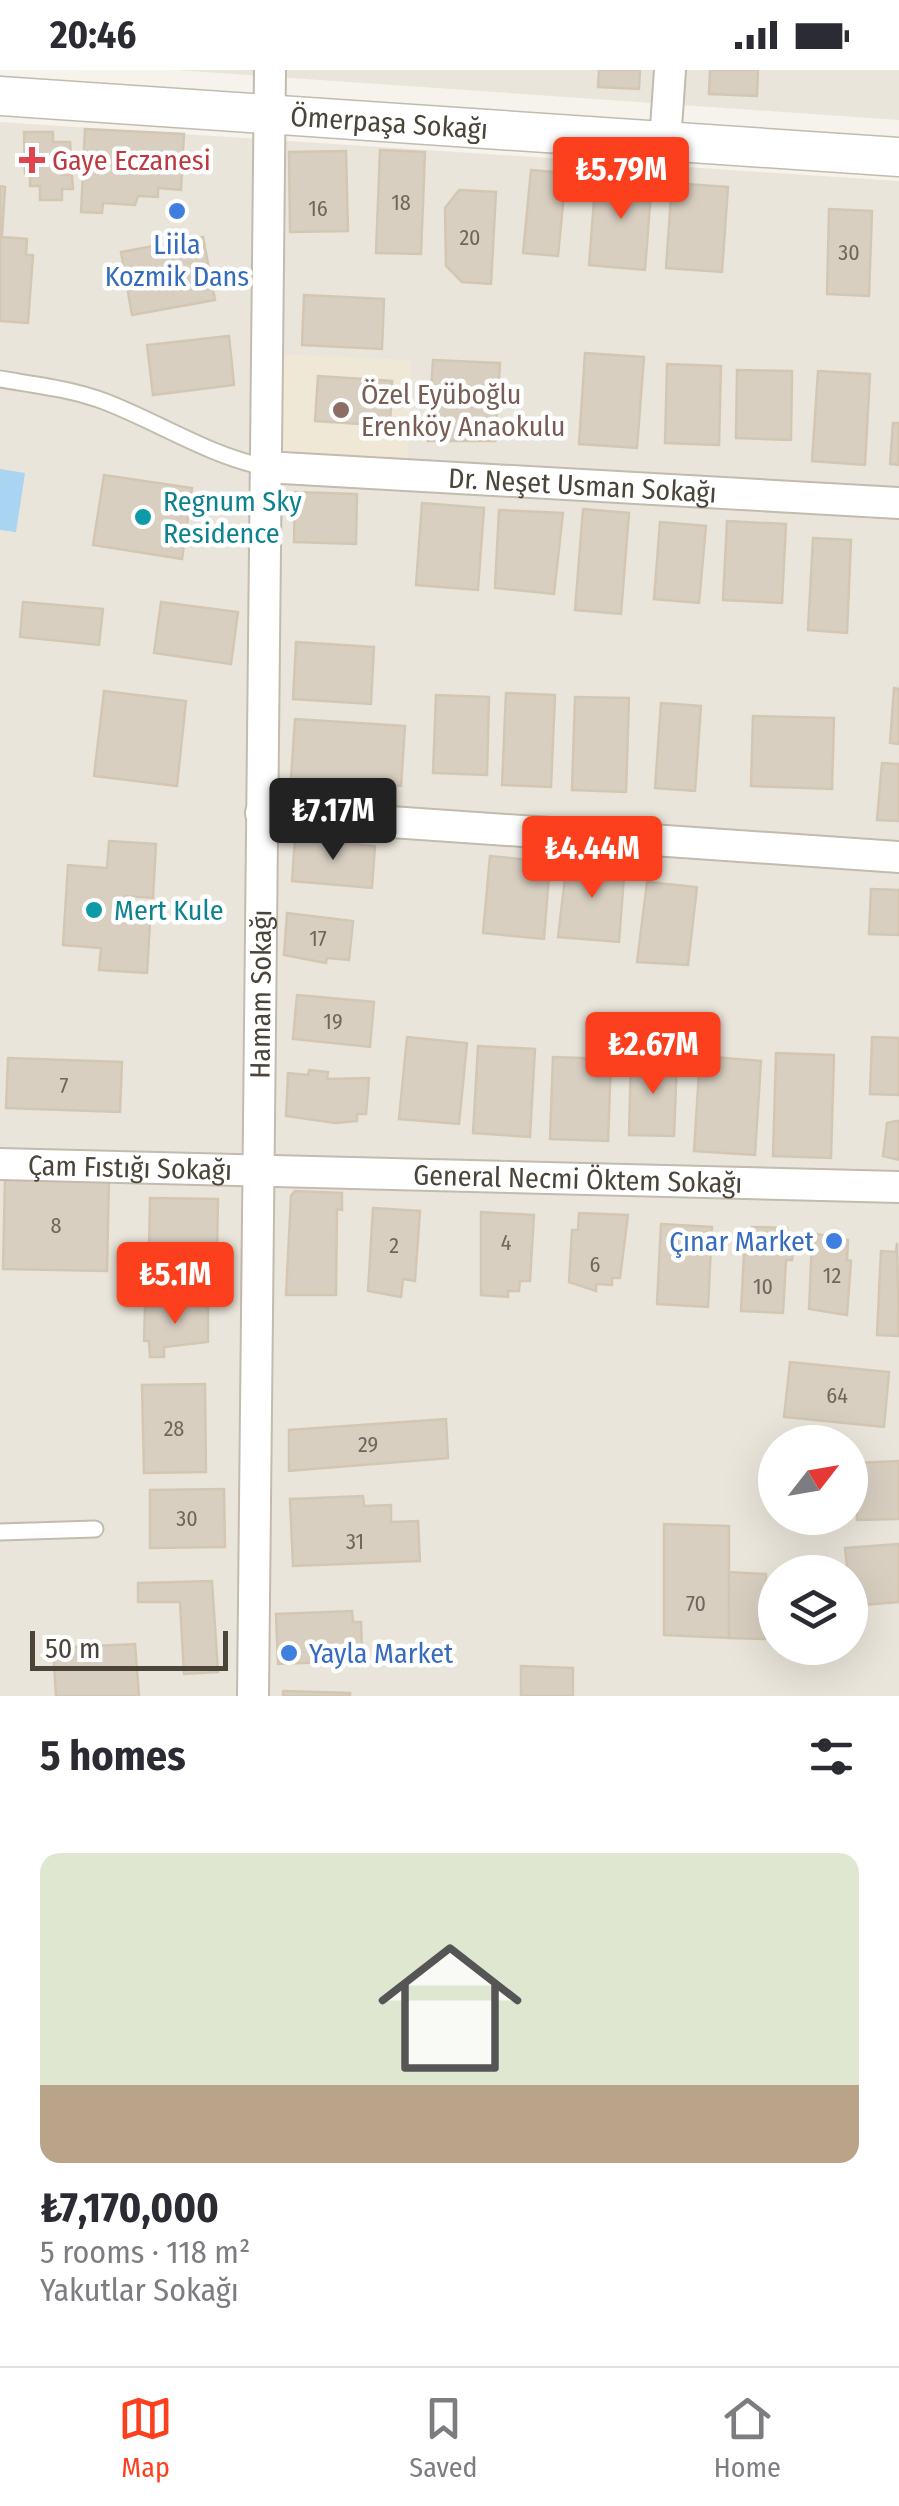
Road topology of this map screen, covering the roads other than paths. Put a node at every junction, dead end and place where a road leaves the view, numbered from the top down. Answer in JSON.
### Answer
{"nodes":[{"id":1,"x":270,"y":70,"type":"edge"},
{"id":2,"x":670,"y":70,"type":"edge"},
{"id":3,"x":0,"y":96,"type":"edge"},
{"id":4,"x":268,"y":112,"type":"junction"},
{"id":5,"x":664,"y":142,"type":"junction"},
{"id":6,"x":899,"y":157,"type":"edge"},
{"id":7,"x":0,"y":379,"type":"edge"},
{"id":8,"x":265,"y":466,"type":"junction"},
{"id":9,"x":899,"y":503,"type":"edge"},
{"id":10,"x":261,"y":813,"type":"junction"},
{"id":11,"x":899,"y":857,"type":"edge"},
{"id":12,"x":0,"y":1164,"type":"edge"},
{"id":13,"x":258,"y":1171,"type":"junction"},
{"id":14,"x":899,"y":1187,"type":"edge"},
{"id":15,"x":95,"y":1529,"type":"dead end"},
{"id":16,"x":0,"y":1532,"type":"edge"},
{"id":17,"x":252,"y":1696,"type":"edge"}],
"edges":[{"from":1,"to":4,"type":"street","name":"Hamam Sokağı"},
{"from":2,"to":5,"type":"street"},
{"from":3,"to":4,"type":"street","name":"Ömerpaşa Sokağı"},
{"from":4,"to":5,"type":"street","name":"Ömerpaşa Sokağı"},
{"from":4,"to":8,"type":"street","name":"Hamam Sokağı"},
{"from":5,"to":6,"type":"street","name":"Ömerpaşa Sokağı"},
{"from":7,"to":8,"type":"lane"},
{"from":8,"to":9,"type":"street","name":"Dr. Neşet Usman Sokağı"},
{"from":8,"to":10,"type":"street","name":"Hamam Sokağı"},
{"from":10,"to":11,"type":"street"},
{"from":10,"to":13,"type":"street","name":"Hamam Sokağı"},
{"from":12,"to":13,"type":"street","name":"Çam Fıstığı Sokağı"},
{"from":13,"to":14,"type":"street","name":"General Necmi Öktem Sokağı"},
{"from":13,"to":17,"type":"street","name":"Hamam Sokağı"},
{"from":15,"to":16,"type":"lane"}]}
